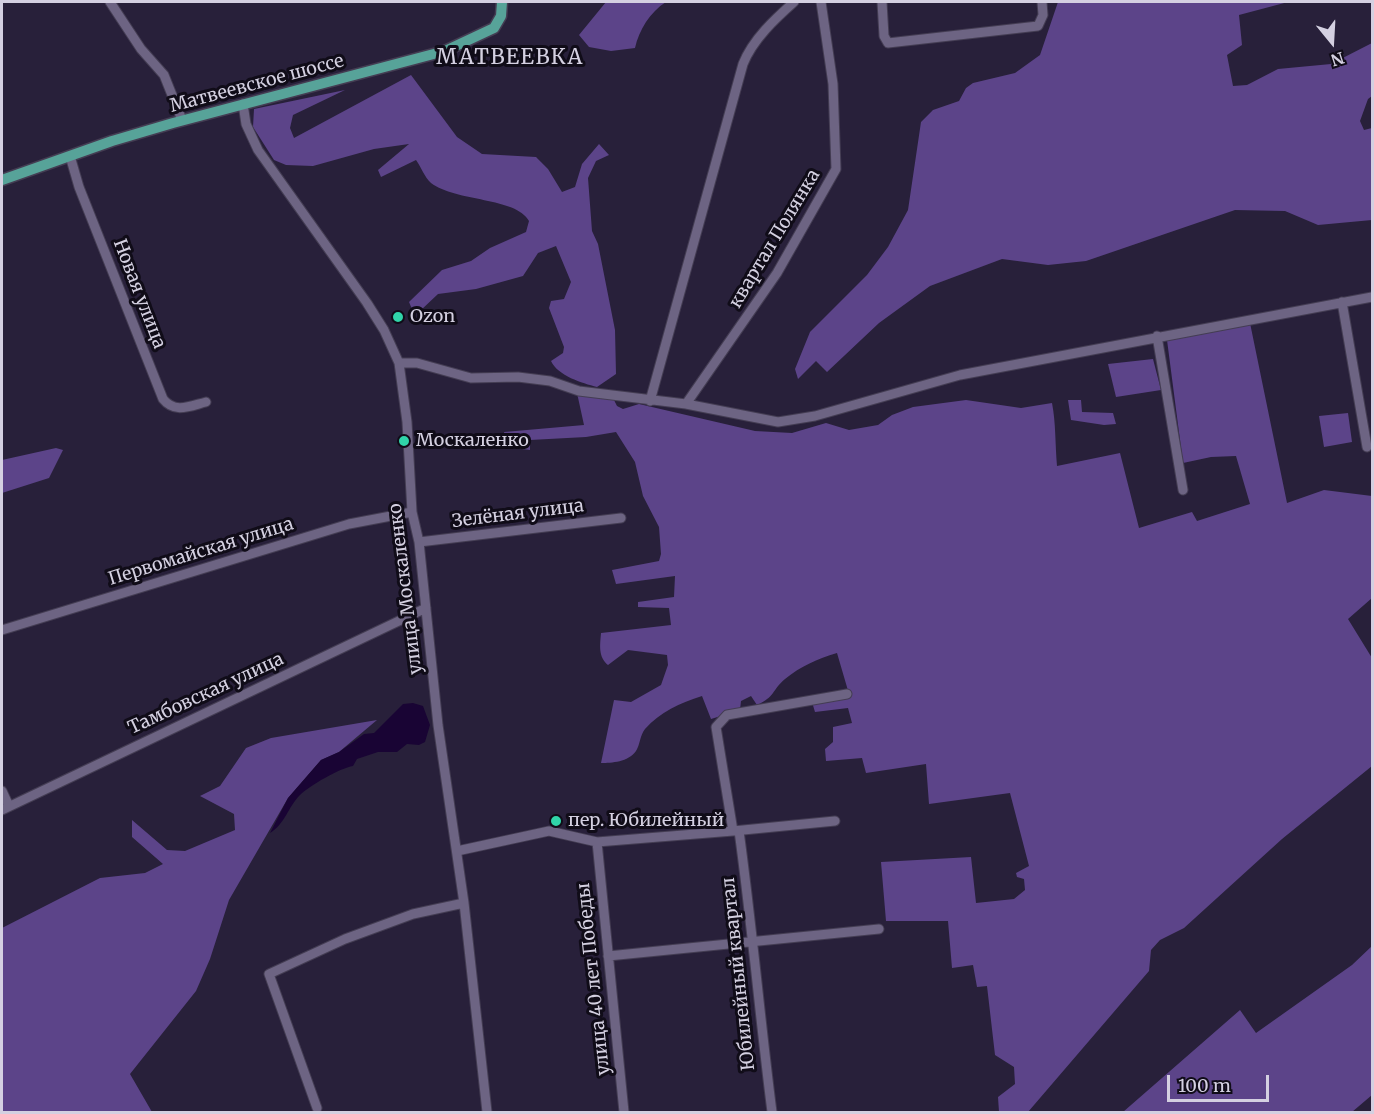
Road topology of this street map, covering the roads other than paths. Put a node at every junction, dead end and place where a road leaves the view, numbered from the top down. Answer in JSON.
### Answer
{"nodes":[{"id":1,"x":110,"y":2,"type":"edge"},
{"id":2,"x":502,"y":2,"type":"edge"},
{"id":3,"x":794,"y":2,"type":"edge"},
{"id":4,"x":821,"y":2,"type":"edge"},
{"id":5,"x":882,"y":2,"type":"edge"},
{"id":6,"x":1042,"y":2,"type":"edge"},
{"id":7,"x":247,"y":103,"type":"junction"},
{"id":8,"x":182,"y":120,"type":"junction"},
{"id":9,"x":70,"y":156,"type":"junction"},
{"id":10,"x":2,"y":180,"type":"edge"},
{"id":11,"x":1372,"y":297,"type":"edge"},
{"id":12,"x":1342,"y":302,"type":"junction"},
{"id":13,"x":1157,"y":336,"type":"junction"},
{"id":14,"x":399,"y":363,"type":"junction"},
{"id":15,"x":650,"y":401,"type":"junction"},
{"id":16,"x":206,"y":402,"type":"dead end"},
{"id":17,"x":686,"y":404,"type":"junction"},
{"id":18,"x":1367,"y":447,"type":"dead end"},
{"id":19,"x":1184,"y":490,"type":"dead end"},
{"id":20,"x":412,"y":512,"type":"junction"},
{"id":21,"x":621,"y":518,"type":"dead end"},
{"id":22,"x":419,"y":542,"type":"junction"},
{"id":23,"x":426,"y":608,"type":"junction"},
{"id":24,"x":2,"y":630,"type":"edge"},
{"id":25,"x":847,"y":694,"type":"dead end"},
{"id":26,"x":2,"y":791,"type":"edge"},
{"id":27,"x":5,"y":808,"type":"edge"},
{"id":28,"x":835,"y":821,"type":"dead end"},
{"id":29,"x":736,"y":831,"type":"junction"},
{"id":30,"x":597,"y":842,"type":"junction"},
{"id":31,"x":457,"y":851,"type":"junction"},
{"id":32,"x":464,"y":903,"type":"junction"},
{"id":33,"x":879,"y":929,"type":"dead end"},
{"id":34,"x":754,"y":940,"type":"junction"},
{"id":35,"x":608,"y":956,"type":"junction"},
{"id":36,"x":317,"y":1108,"type":"dead end"},
{"id":37,"x":487,"y":1113,"type":"edge"},
{"id":38,"x":624,"y":1113,"type":"edge"},
{"id":39,"x":772,"y":1113,"type":"edge"}],
"edges":[{"from":1,"to":8,"type":"street"},
{"from":2,"to":7,"type":"main road","name":"Матвеевское шоссе"},
{"from":3,"to":15,"type":"street"},
{"from":4,"to":17,"type":"street","name":"квартал Полянка"},
{"from":5,"to":6,"type":"street"},
{"from":7,"to":8,"type":"main road","name":"Матвеевское шоссе"},
{"from":7,"to":14,"type":"street","name":"улица Москаленко"},
{"from":8,"to":9,"type":"main road","name":"Матвеевское шоссе"},
{"from":9,"to":10,"type":"main road","name":"Матвеевское шоссе"},
{"from":9,"to":16,"type":"street","name":"Новая улица"},
{"from":11,"to":12,"type":"street"},
{"from":12,"to":13,"type":"street"},
{"from":12,"to":18,"type":"street"},
{"from":13,"to":17,"type":"street"},
{"from":13,"to":19,"type":"street"},
{"from":14,"to":15,"type":"street"},
{"from":14,"to":20,"type":"street","name":"улица Москаленко"},
{"from":15,"to":17,"type":"street"},
{"from":20,"to":22,"type":"street","name":"улица Москаленко"},
{"from":20,"to":24,"type":"street","name":"Первомайская улица"},
{"from":21,"to":22,"type":"street","name":"Зелёная улица"},
{"from":22,"to":23,"type":"street","name":"улица Москаленко"},
{"from":23,"to":27,"type":"street","name":"Тамбовская улица"},
{"from":23,"to":31,"type":"street","name":"улица Москаленко"},
{"from":25,"to":29,"type":"street","name":"Юбилейный квартал"},
{"from":26,"to":27,"type":"street"},
{"from":28,"to":29,"type":"street"},
{"from":29,"to":30,"type":"street"},
{"from":29,"to":34,"type":"street","name":"Юбилейный квартал"},
{"from":30,"to":31,"type":"street"},
{"from":30,"to":35,"type":"street","name":"улица 40 лет Победы"},
{"from":31,"to":32,"type":"street","name":"улица Москаленко"},
{"from":32,"to":36,"type":"street"},
{"from":32,"to":37,"type":"street","name":"улица Москаленко"},
{"from":33,"to":34,"type":"street"},
{"from":34,"to":35,"type":"street"},
{"from":34,"to":39,"type":"street","name":"Юбилейный квартал"},
{"from":35,"to":38,"type":"street","name":"улица 40 лет Победы"}]}
